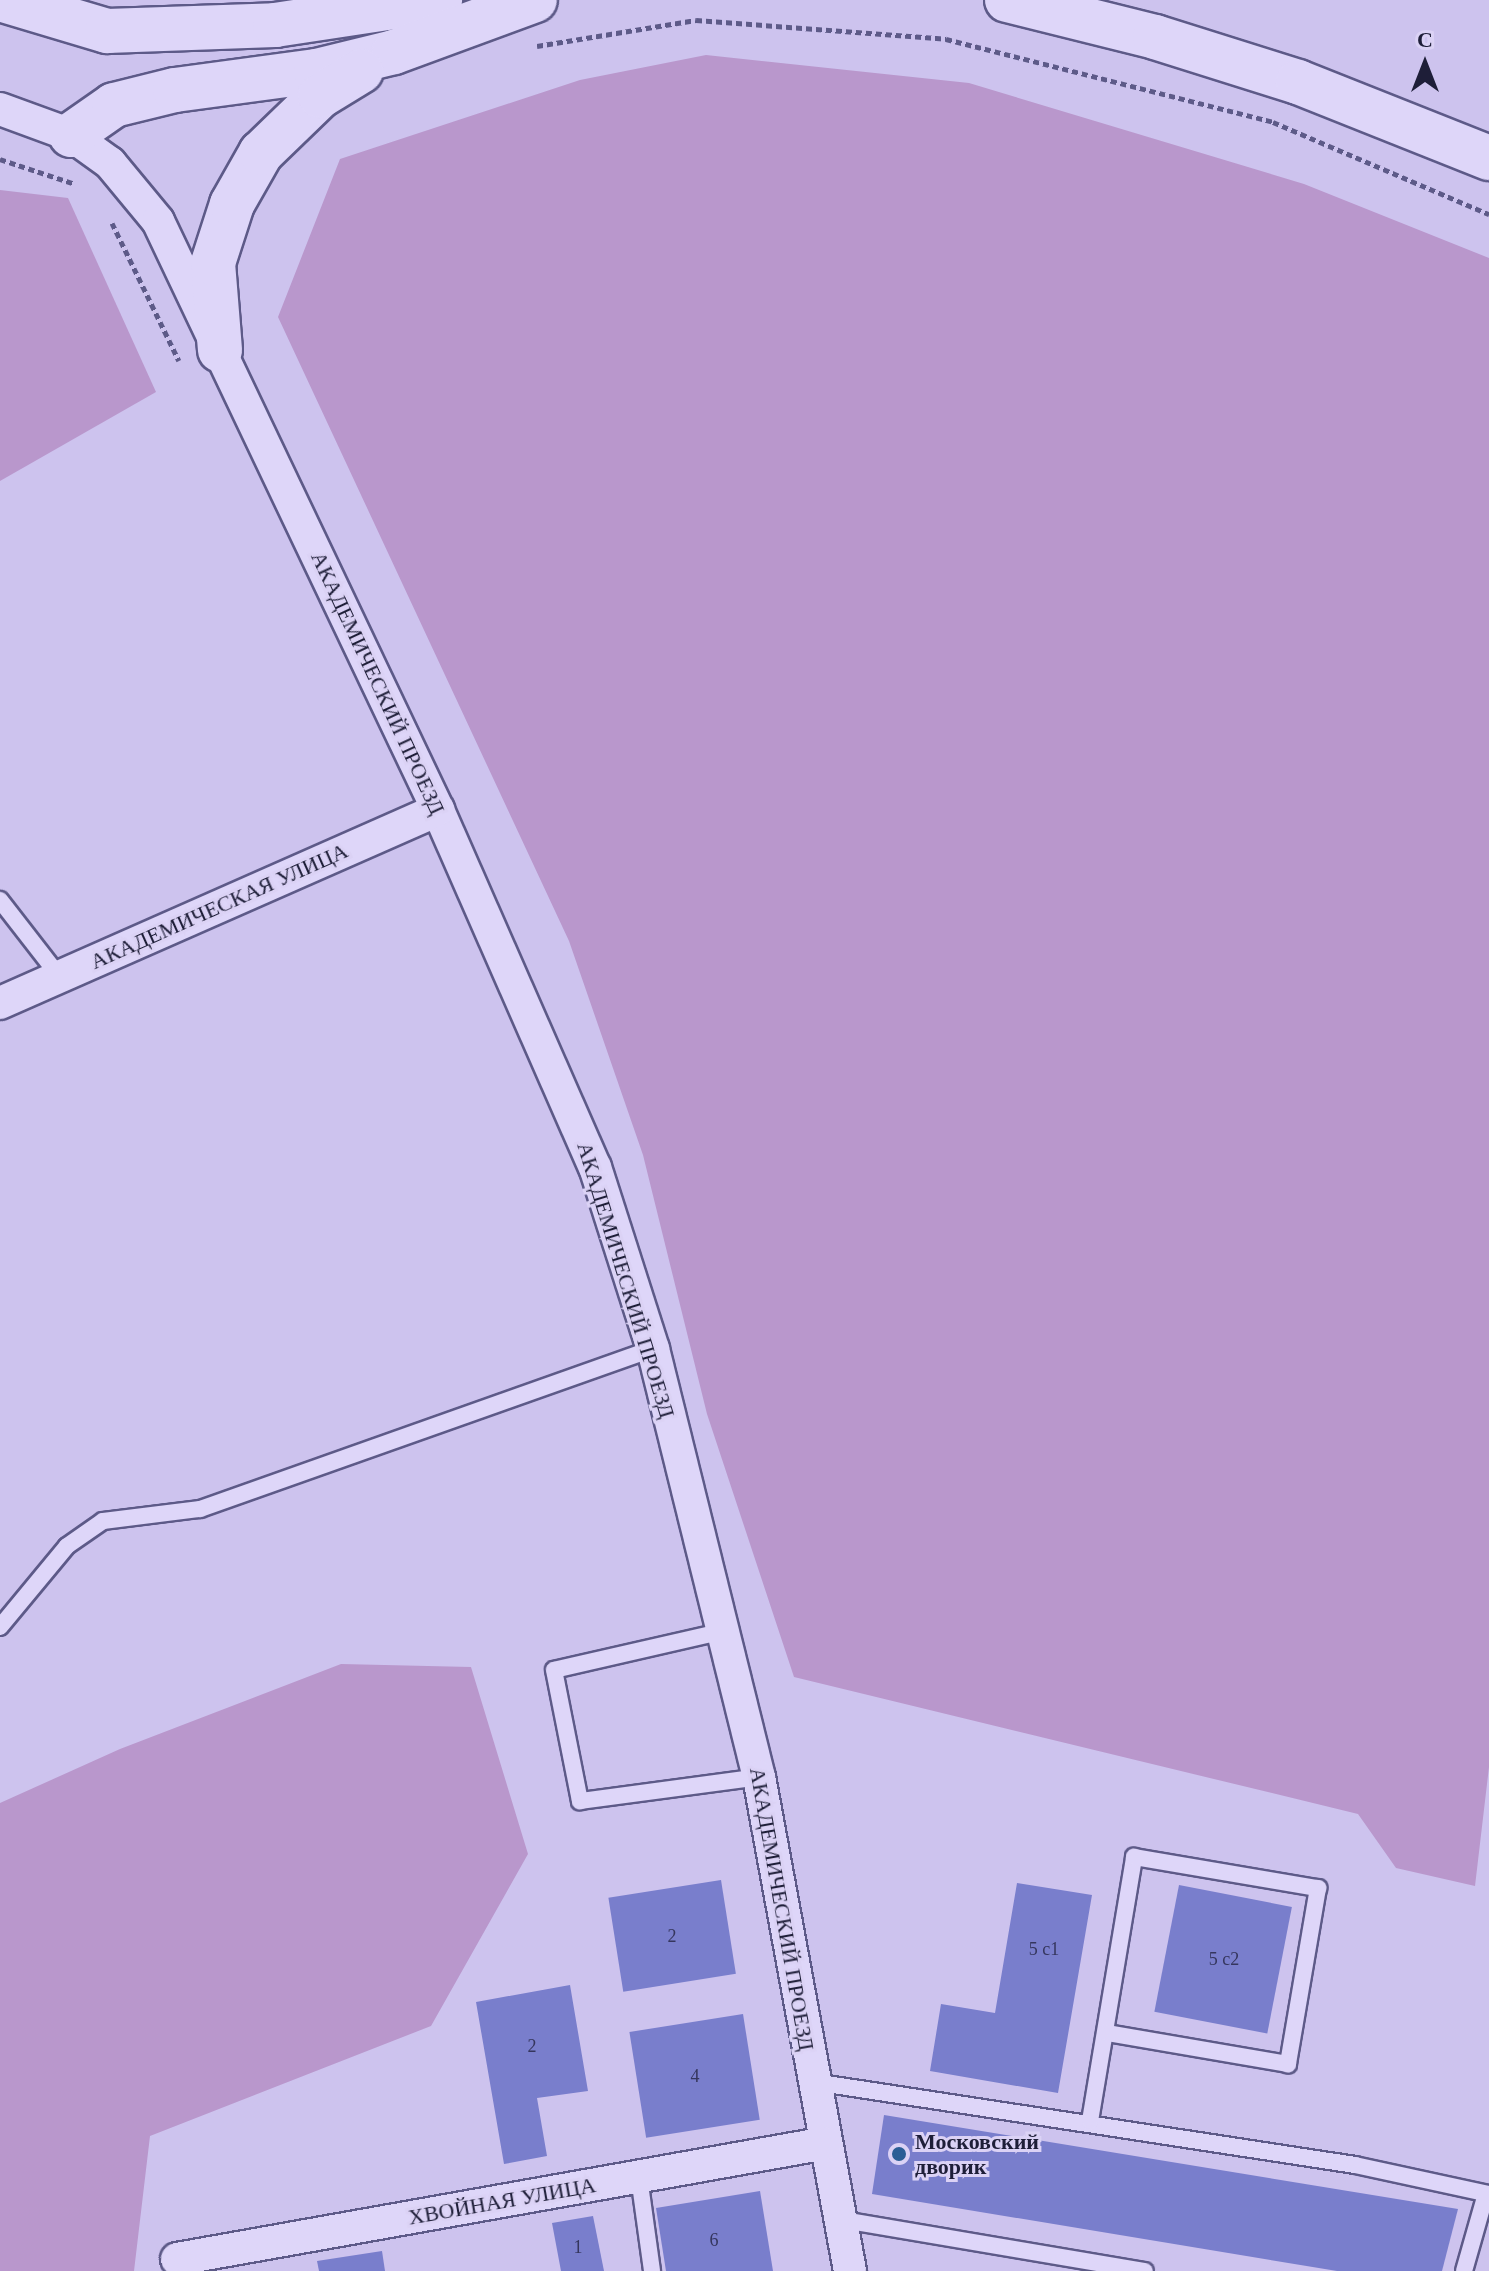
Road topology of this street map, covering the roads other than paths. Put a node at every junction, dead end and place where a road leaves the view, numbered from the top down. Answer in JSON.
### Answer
{"nodes":[{"id":1,"x":3,"y":0,"type":"edge"},
{"id":2,"x":263,"y":0,"type":"edge"},
{"id":3,"x":440,"y":0,"type":"edge"},
{"id":4,"x":481,"y":0,"type":"edge"},
{"id":5,"x":535,"y":0,"type":"edge"},
{"id":6,"x":1007,"y":0,"type":"edge"},
{"id":7,"x":170,"y":29,"type":"junction"},
{"id":8,"x":394,"y":52,"type":"junction"},
{"id":9,"x":0,"y":109,"type":"edge"},
{"id":10,"x":71,"y":135,"type":"junction"},
{"id":11,"x":1489,"y":158,"type":"edge"},
{"id":12,"x":220,"y":350,"type":"junction"},
{"id":13,"x":438,"y":810,"type":"junction"},
{"id":14,"x":0,"y":900,"type":"edge"},
{"id":15,"x":59,"y":976,"type":"junction"},
{"id":16,"x":0,"y":1003,"type":"edge"},
{"id":17,"x":653,"y":1349,"type":"junction"},
{"id":18,"x":0,"y":1627,"type":"edge"},
{"id":19,"x":724,"y":1631,"type":"junction"},
{"id":20,"x":759,"y":1777,"type":"junction"},
{"id":21,"x":1106,"y":2033,"type":"junction"},
{"id":22,"x":814,"y":2082,"type":"junction"},
{"id":23,"x":1090,"y":2121,"type":"junction"},
{"id":24,"x":826,"y":2143,"type":"junction"},
{"id":25,"x":639,"y":2177,"type":"junction"},
{"id":26,"x":1488,"y":2194,"type":"edge"},
{"id":27,"x":843,"y":2220,"type":"junction"},
{"id":28,"x":176,"y":2265,"type":"edge"},
{"id":29,"x":652,"y":2271,"type":"edge"},
{"id":30,"x":850,"y":2271,"type":"edge"},
{"id":31,"x":1145,"y":2271,"type":"edge"},
{"id":32,"x":1464,"y":2271,"type":"edge"}],
"edges":[{"from":1,"to":7,"type":"street"},
{"from":2,"to":7,"type":"street"},
{"from":3,"to":7,"type":"street"},
{"from":4,"to":8,"type":"street"},
{"from":5,"to":8,"type":"street"},
{"from":6,"to":11,"type":"street"},
{"from":8,"to":10,"type":"street"},
{"from":8,"to":12,"type":"street"},
{"from":9,"to":10,"type":"street","name":"АКАДЕМИЧЕСКИЙ ПРОЕЗД"},
{"from":10,"to":12,"type":"street","name":"АКАДЕМИЧЕСКИЙ ПРОЕЗД"},
{"from":12,"to":13,"type":"street","name":"АКАДЕМИЧЕСКИЙ ПРОЕЗД"},
{"from":13,"to":15,"type":"street","name":"АКАДЕМИЧЕСКАЯ УЛИЦА"},
{"from":13,"to":17,"type":"street","name":"АКАДЕМИЧЕСКИЙ ПРОЕЗД"},
{"from":14,"to":15,"type":"lane"},
{"from":15,"to":16,"type":"street","name":"АКАДЕМИЧЕСКАЯ УЛИЦА"},
{"from":17,"to":18,"type":"lane"},
{"from":17,"to":19,"type":"street","name":"АКАДЕМИЧЕСКИЙ ПРОЕЗД"},
{"from":19,"to":20,"type":"street","name":"АКАДЕМИЧЕСКИЙ ПРОЕЗД"},
{"from":19,"to":20,"type":"lane"},
{"from":20,"to":22,"type":"street","name":"АКАДЕМИЧЕСКИЙ ПРОЕЗД"},
{"from":21,"to":21,"type":"lane"},
{"from":21,"to":23,"type":"lane"},
{"from":22,"to":23,"type":"lane"},
{"from":22,"to":24,"type":"street","name":"АКАДЕМИЧЕСКИЙ ПРОЕЗД"},
{"from":23,"to":26,"type":"lane"},
{"from":24,"to":25,"type":"street","name":"ХВОЙНАЯ УЛИЦА"},
{"from":24,"to":27,"type":"street","name":"АКАДЕМИЧЕСКИЙ ПРОЕЗД"},
{"from":25,"to":28,"type":"street","name":"ХВОЙНАЯ УЛИЦА"},
{"from":25,"to":29,"type":"lane"},
{"from":26,"to":32,"type":"lane"},
{"from":27,"to":30,"type":"street","name":"АКАДЕМИЧЕСКИЙ ПРОЕЗД"},
{"from":27,"to":31,"type":"lane"}]}
